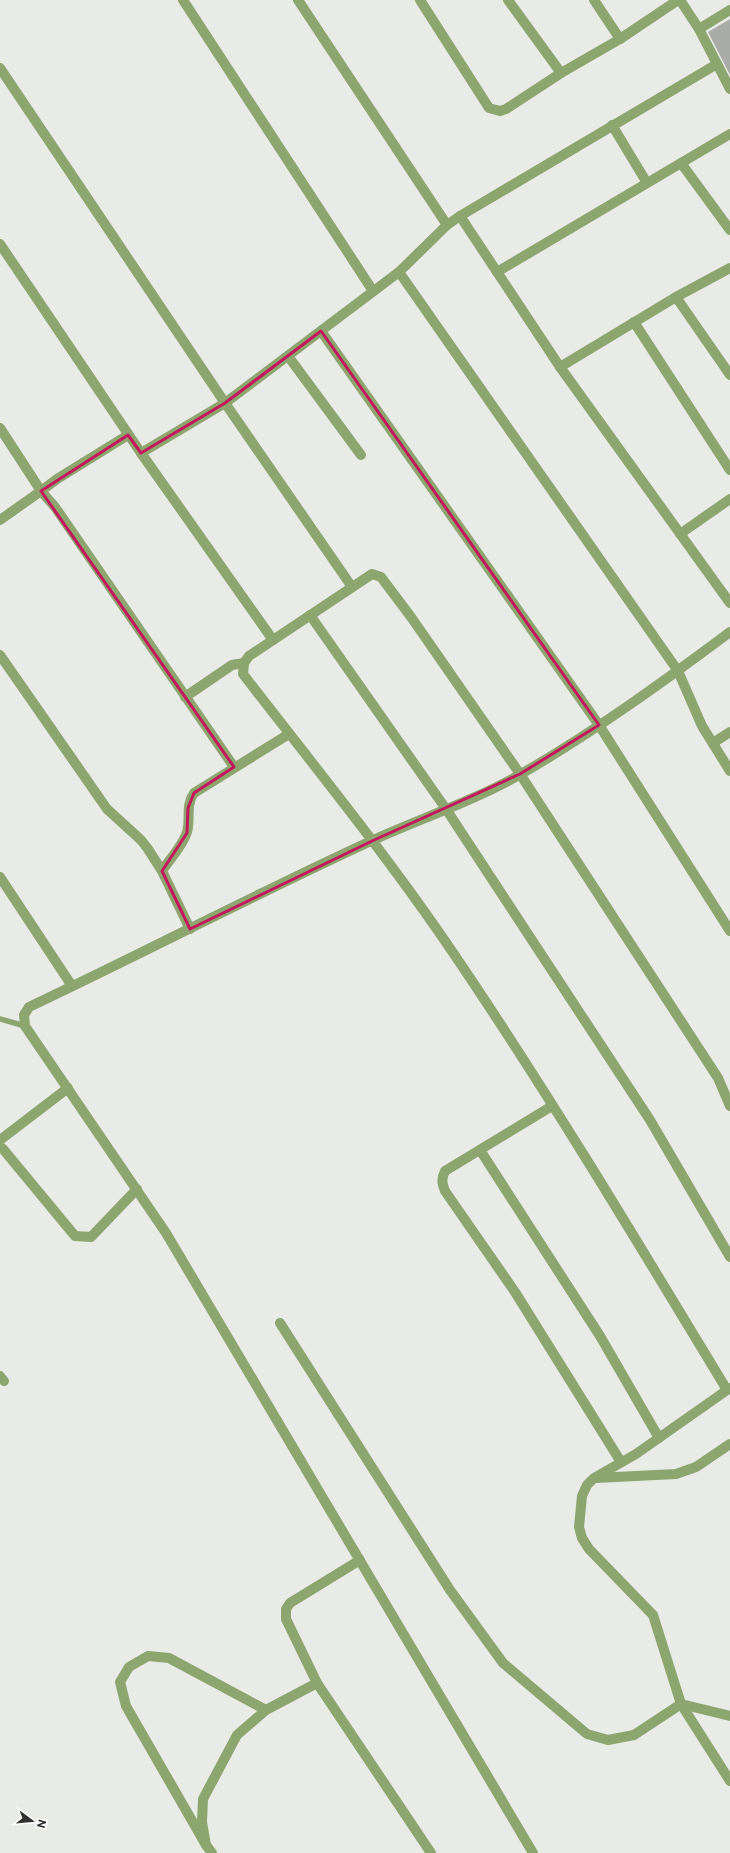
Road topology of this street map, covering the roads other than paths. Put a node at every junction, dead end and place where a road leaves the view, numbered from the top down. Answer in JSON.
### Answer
{"nodes":[{"id":1,"x":183,"y":0,"type":"edge"},
{"id":2,"x":298,"y":0,"type":"edge"},
{"id":3,"x":420,"y":0,"type":"edge"},
{"id":4,"x":508,"y":0,"type":"edge"},
{"id":5,"x":594,"y":0,"type":"edge"},
{"id":6,"x":679,"y":0,"type":"edge"},
{"id":7,"x":730,"y":10,"type":"edge"},
{"id":8,"x":699,"y":29,"type":"junction"},
{"id":9,"x":620,"y":40,"type":"junction"},
{"id":10,"x":717,"y":64,"type":"junction"},
{"id":11,"x":0,"y":68,"type":"edge"},
{"id":12,"x":562,"y":73,"type":"junction"},
{"id":13,"x":730,"y":89,"type":"edge"},
{"id":14,"x":612,"y":125,"type":"junction"},
{"id":15,"x":730,"y":134,"type":"edge"},
{"id":16,"x":681,"y":163,"type":"junction"},
{"id":17,"x":648,"y":183,"type":"junction"},
{"id":18,"x":460,"y":216,"type":"junction"},
{"id":19,"x":447,"y":226,"type":"junction"},
{"id":20,"x":730,"y":230,"type":"edge"},
{"id":21,"x":0,"y":244,"type":"edge"},
{"id":22,"x":730,"y":268,"type":"edge"},
{"id":23,"x":399,"y":272,"type":"junction"},
{"id":24,"x":497,"y":272,"type":"junction"},
{"id":25,"x":373,"y":292,"type":"junction"},
{"id":26,"x":676,"y":297,"type":"junction"},
{"id":27,"x":634,"y":322,"type":"junction"},
{"id":28,"x":321,"y":331,"type":"junction"},
{"id":29,"x":288,"y":356,"type":"junction"},
{"id":30,"x":560,"y":367,"type":"junction"},
{"id":31,"x":730,"y":375,"type":"edge"},
{"id":32,"x":225,"y":403,"type":"junction"},
{"id":33,"x":0,"y":428,"type":"edge"},
{"id":34,"x":128,"y":435,"type":"junction"},
{"id":35,"x":141,"y":453,"type":"junction"},
{"id":36,"x":361,"y":455,"type":"dead end"},
{"id":37,"x":730,"y":470,"type":"edge"},
{"id":38,"x":41,"y":491,"type":"junction"},
{"id":39,"x":730,"y":499,"type":"edge"},
{"id":40,"x":0,"y":520,"type":"edge"},
{"id":41,"x":680,"y":534,"type":"junction"},
{"id":42,"x":352,"y":587,"type":"junction"},
{"id":43,"x":730,"y":603,"type":"edge"},
{"id":44,"x":310,"y":615,"type":"junction"},
{"id":45,"x":730,"y":632,"type":"edge"},
{"id":46,"x":273,"y":640,"type":"junction"},
{"id":47,"x":0,"y":655,"type":"edge"},
{"id":48,"x":244,"y":664,"type":"junction"},
{"id":49,"x":678,"y":671,"type":"junction"},
{"id":50,"x":185,"y":697,"type":"junction"},
{"id":51,"x":599,"y":725,"type":"junction"},
{"id":52,"x":730,"y":732,"type":"edge"},
{"id":53,"x":289,"y":734,"type":"junction"},
{"id":54,"x":713,"y":743,"type":"junction"},
{"id":55,"x":234,"y":767,"type":"junction"},
{"id":56,"x":730,"y":771,"type":"edge"},
{"id":57,"x":520,"y":774,"type":"junction"},
{"id":58,"x":446,"y":809,"type":"junction"},
{"id":59,"x":372,"y":841,"type":"junction"},
{"id":60,"x":162,"y":871,"type":"junction"},
{"id":61,"x":0,"y":877,"type":"edge"},
{"id":62,"x":190,"y":929,"type":"junction"},
{"id":63,"x":730,"y":931,"type":"edge"},
{"id":64,"x":72,"y":986,"type":"junction"},
{"id":65,"x":0,"y":1019,"type":"edge"},
{"id":66,"x":25,"y":1026,"type":"junction"},
{"id":67,"x":68,"y":1088,"type":"junction"},
{"id":68,"x":552,"y":1106,"type":"junction"},
{"id":69,"x":730,"y":1106,"type":"edge"},
{"id":70,"x":0,"y":1140,"type":"edge"},
{"id":71,"x":0,"y":1147,"type":"edge"},
{"id":72,"x":480,"y":1150,"type":"junction"},
{"id":73,"x":137,"y":1189,"type":"junction"},
{"id":74,"x":730,"y":1257,"type":"edge"},
{"id":75,"x":280,"y":1323,"type":"dead end"},
{"id":76,"x":728,"y":1389,"type":"edge"},
{"id":77,"x":659,"y":1438,"type":"junction"},
{"id":78,"x":730,"y":1444,"type":"edge"},
{"id":79,"x":621,"y":1462,"type":"junction"},
{"id":80,"x":594,"y":1478,"type":"junction"},
{"id":81,"x":360,"y":1560,"type":"junction"},
{"id":82,"x":317,"y":1683,"type":"junction"},
{"id":83,"x":681,"y":1704,"type":"junction"},
{"id":84,"x":266,"y":1710,"type":"junction"},
{"id":85,"x":730,"y":1716,"type":"edge"},
{"id":86,"x":730,"y":1781,"type":"edge"},
{"id":87,"x":209,"y":1849,"type":"edge"},
{"id":88,"x":427,"y":1850,"type":"edge"},
{"id":89,"x":533,"y":1853,"type":"edge"}],
"edges":[{"from":1,"to":25,"type":"street"},
{"from":2,"to":19,"type":"street"},
{"from":3,"to":12,"type":"street"},
{"from":4,"to":12,"type":"street"},
{"from":5,"to":9,"type":"street"},
{"from":6,"to":8,"type":"street"},
{"from":6,"to":9,"type":"street"},
{"from":7,"to":8,"type":"street"},
{"from":8,"to":10,"type":"street"},
{"from":9,"to":12,"type":"street"},
{"from":10,"to":13,"type":"street"},
{"from":10,"to":14,"type":"street"},
{"from":11,"to":32,"type":"street"},
{"from":14,"to":17,"type":"street"},
{"from":14,"to":18,"type":"street"},
{"from":15,"to":16,"type":"street"},
{"from":16,"to":17,"type":"street"},
{"from":16,"to":20,"type":"street"},
{"from":17,"to":24,"type":"street"},
{"from":18,"to":19,"type":"street"},
{"from":18,"to":24,"type":"street"},
{"from":19,"to":23,"type":"street"},
{"from":21,"to":34,"type":"street"},
{"from":22,"to":26,"type":"street"},
{"from":23,"to":25,"type":"street"},
{"from":23,"to":49,"type":"street"},
{"from":24,"to":30,"type":"street"},
{"from":25,"to":28,"type":"street"},
{"from":26,"to":27,"type":"street"},
{"from":26,"to":31,"type":"street"},
{"from":27,"to":30,"type":"street"},
{"from":27,"to":37,"type":"street"},
{"from":28,"to":29,"type":"street"},
{"from":28,"to":51,"type":"street"},
{"from":29,"to":32,"type":"street"},
{"from":29,"to":36,"type":"street"},
{"from":30,"to":41,"type":"street"},
{"from":32,"to":35,"type":"street"},
{"from":32,"to":42,"type":"street"},
{"from":33,"to":38,"type":"street"},
{"from":34,"to":35,"type":"street"},
{"from":34,"to":38,"type":"street"},
{"from":35,"to":46,"type":"street"},
{"from":38,"to":40,"type":"street"},
{"from":38,"to":50,"type":"street"},
{"from":39,"to":41,"type":"street"},
{"from":41,"to":43,"type":"street"},
{"from":42,"to":44,"type":"street"},
{"from":42,"to":57,"type":"street"},
{"from":44,"to":46,"type":"street"},
{"from":44,"to":58,"type":"street"},
{"from":45,"to":49,"type":"street"},
{"from":46,"to":48,"type":"street"},
{"from":47,"to":60,"type":"street"},
{"from":48,"to":50,"type":"street"},
{"from":48,"to":53,"type":"street"},
{"from":49,"to":51,"type":"street"},
{"from":49,"to":54,"type":"street"},
{"from":50,"to":55,"type":"street"},
{"from":51,"to":57,"type":"street"},
{"from":51,"to":63,"type":"street"},
{"from":52,"to":54,"type":"street"},
{"from":53,"to":55,"type":"street"},
{"from":53,"to":59,"type":"street"},
{"from":54,"to":56,"type":"street"},
{"from":55,"to":60,"type":"street"},
{"from":57,"to":58,"type":"street"},
{"from":57,"to":69,"type":"street"},
{"from":58,"to":59,"type":"street"},
{"from":58,"to":74,"type":"street"},
{"from":59,"to":62,"type":"street"},
{"from":59,"to":68,"type":"street"},
{"from":60,"to":62,"type":"street"},
{"from":61,"to":64,"type":"street"},
{"from":62,"to":64,"type":"street"},
{"from":64,"to":66,"type":"street"},
{"from":65,"to":66,"type":"lane"},
{"from":66,"to":67,"type":"street"},
{"from":67,"to":70,"type":"street"},
{"from":67,"to":73,"type":"street"},
{"from":68,"to":72,"type":"street"},
{"from":68,"to":76,"type":"street"},
{"from":71,"to":73,"type":"street"},
{"from":72,"to":77,"type":"street"},
{"from":72,"to":79,"type":"street"},
{"from":73,"to":81,"type":"street"},
{"from":75,"to":83,"type":"street"},
{"from":76,"to":77,"type":"street"},
{"from":77,"to":79,"type":"street"},
{"from":78,"to":80,"type":"street"},
{"from":79,"to":80,"type":"street"},
{"from":80,"to":83,"type":"street"},
{"from":81,"to":82,"type":"street"},
{"from":81,"to":89,"type":"street"},
{"from":82,"to":84,"type":"street"},
{"from":82,"to":88,"type":"street"},
{"from":83,"to":85,"type":"street"},
{"from":83,"to":86,"type":"street"},
{"from":84,"to":87,"type":"street"},
{"from":84,"to":87,"type":"street"}]}
